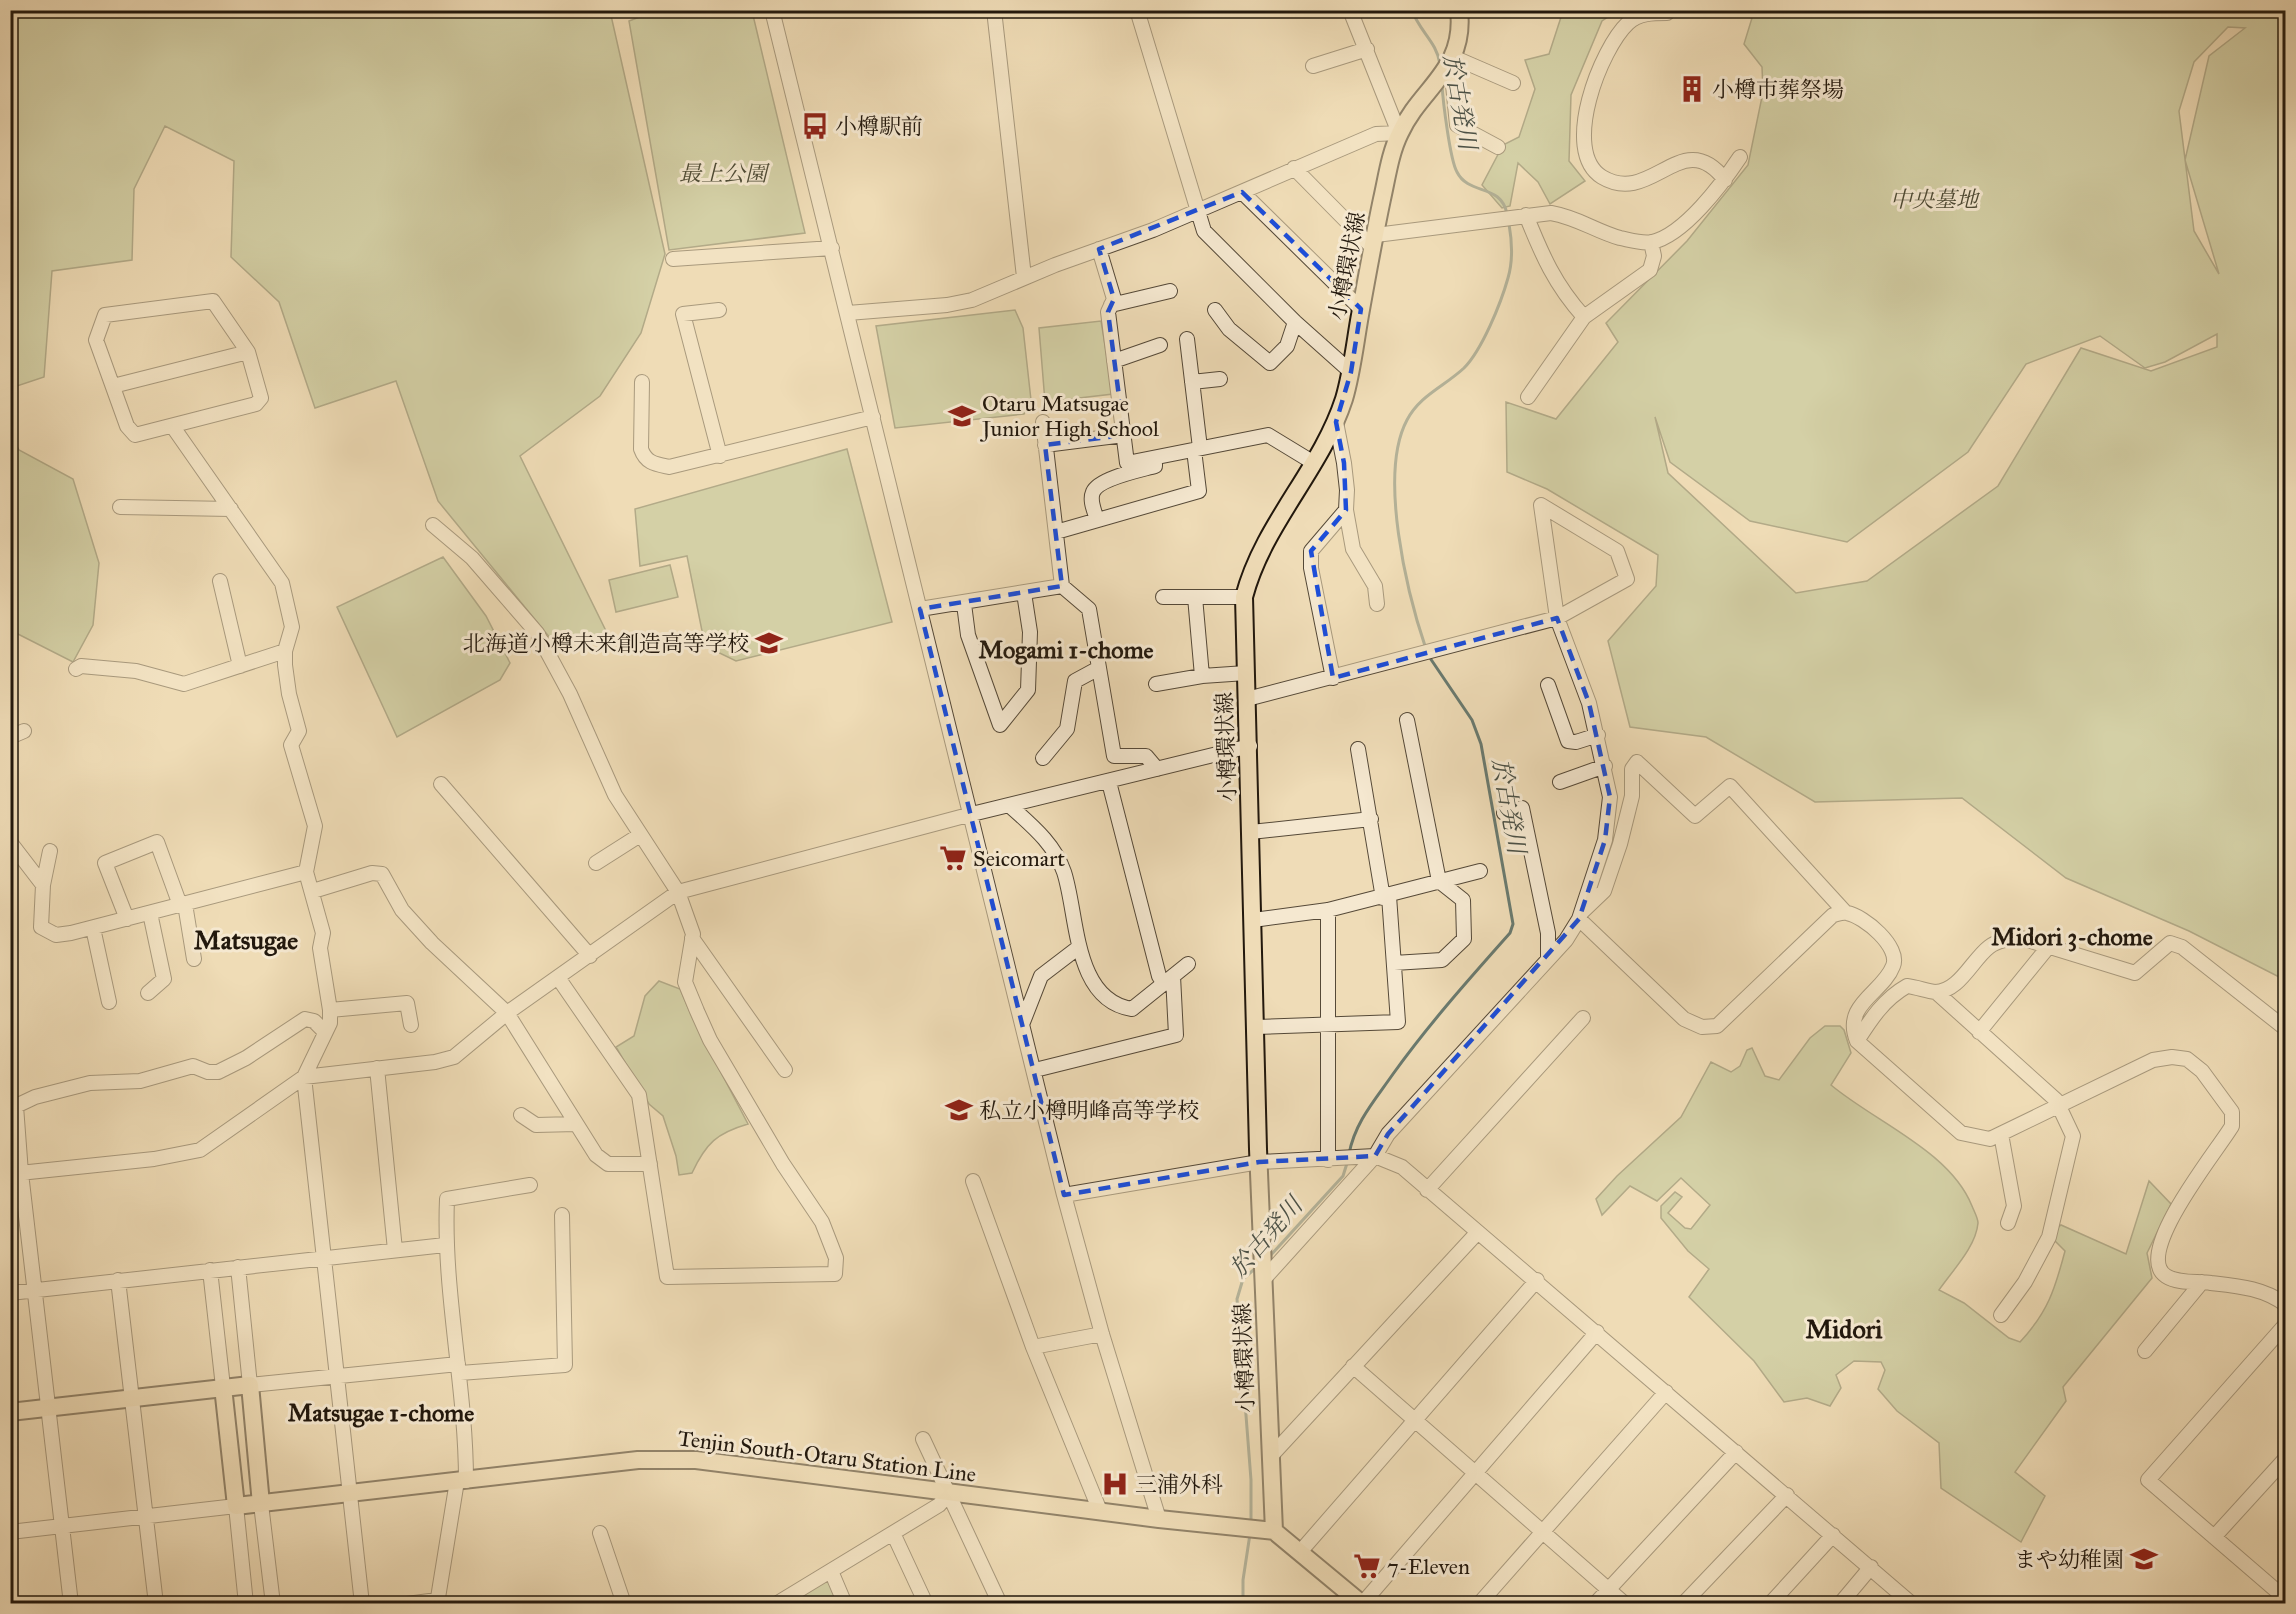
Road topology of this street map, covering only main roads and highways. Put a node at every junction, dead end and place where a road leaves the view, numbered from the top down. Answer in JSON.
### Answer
{"nodes":[{"id":1,"x":1459,"y":10,"type":"edge"},
{"id":2,"x":223,"y":1387,"type":"junction"},
{"id":3,"x":10,"y":1412,"type":"edge"},
{"id":4,"x":261,"y":1504,"type":"junction"},
{"id":5,"x":1268,"y":1530,"type":"junction"},
{"id":6,"x":1362,"y":1604,"type":"edge"}],
"edges":[{"from":1,"to":5,"type":"main road","name":"小樽環状線"},
{"from":2,"to":3,"type":"main road"},
{"from":2,"to":4,"type":"main road","name":"Tenjin South-Otaru Station Line"},
{"from":2,"to":4,"type":"main road"},
{"from":4,"to":5,"type":"main road","name":"Tenjin South-Otaru Station Line"},
{"from":5,"to":6,"type":"main road"}]}
